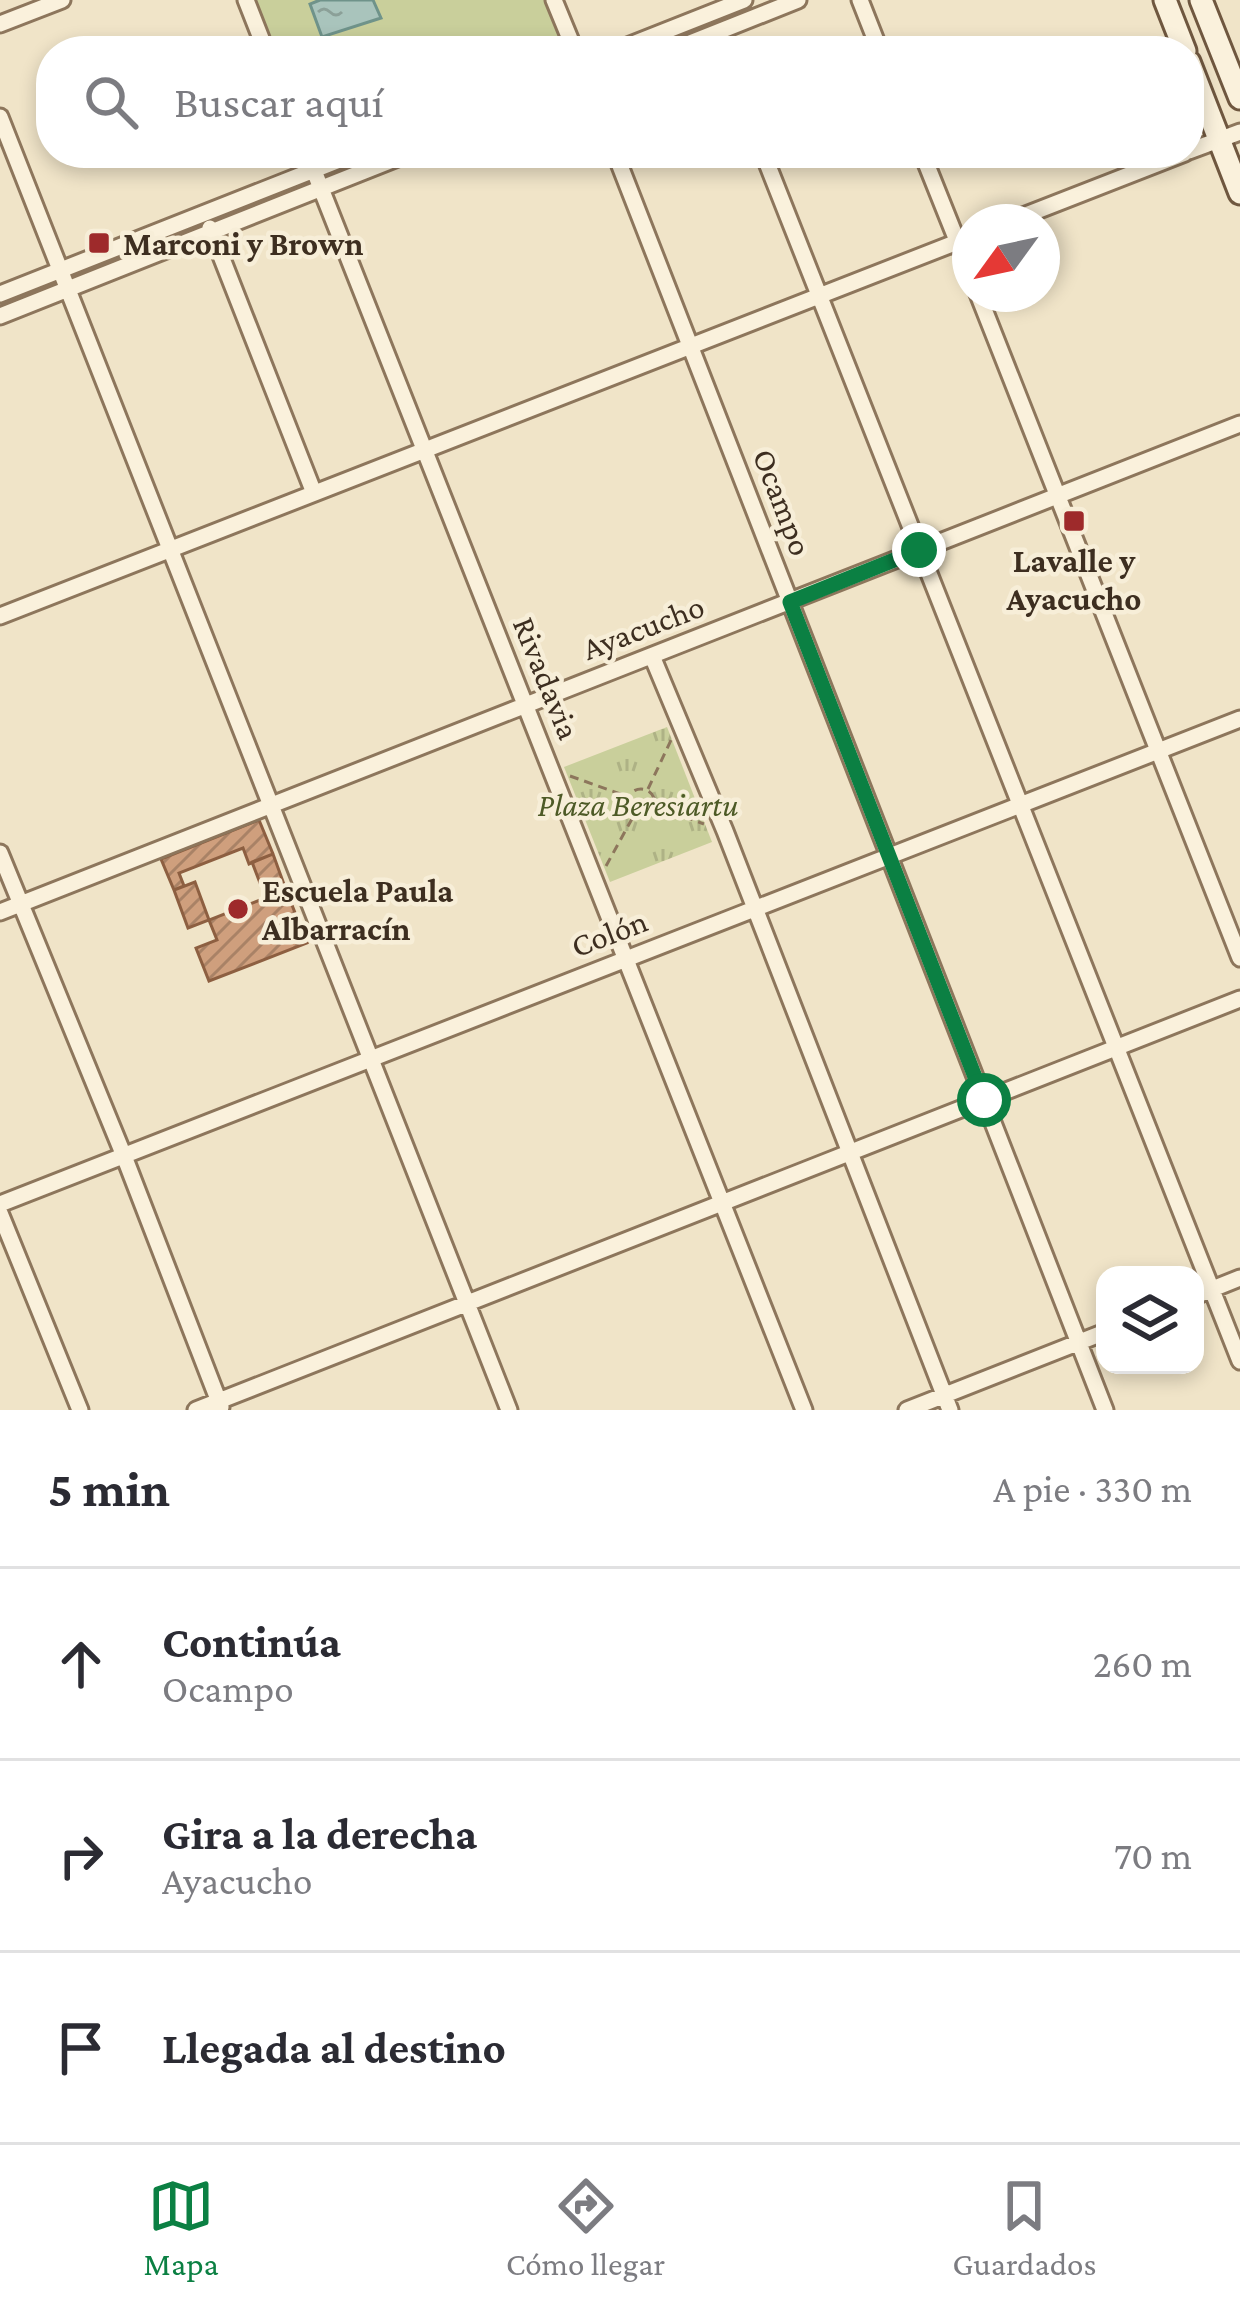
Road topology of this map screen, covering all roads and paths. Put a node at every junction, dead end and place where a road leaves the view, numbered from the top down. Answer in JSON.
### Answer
{"nodes":[{"id":1,"x":62,"y":0,"type":"edge"},
{"id":2,"x":246,"y":0,"type":"edge"},
{"id":3,"x":554,"y":0,"type":"edge"},
{"id":4,"x":744,"y":0,"type":"edge"},
{"id":5,"x":798,"y":0,"type":"edge"},
{"id":6,"x":860,"y":0,"type":"edge"},
{"id":7,"x":1165,"y":0,"type":"edge"},
{"id":8,"x":1202,"y":0,"type":"edge"},
{"id":9,"x":708,"y":14,"type":"junction"},
{"id":10,"x":0,"y":24,"type":"edge"},
{"id":11,"x":715,"y":33,"type":"junction"},
{"id":12,"x":260,"y":36,"type":"edge"},
{"id":13,"x":569,"y":36,"type":"edge"},
{"id":14,"x":653,"y":36,"type":"edge"},
{"id":15,"x":708,"y":36,"type":"edge"},
{"id":16,"x":716,"y":36,"type":"edge"},
{"id":17,"x":874,"y":36,"type":"edge"},
{"id":18,"x":1179,"y":36,"type":"edge"},
{"id":19,"x":1204,"y":89,"type":"edge"},
{"id":20,"x":1240,"y":98,"type":"edge"},
{"id":21,"x":0,"y":117,"type":"edge"},
{"id":22,"x":1230,"y":136,"type":"edge"},
{"id":23,"x":319,"y":168,"type":"edge"},
{"id":24,"x":371,"y":168,"type":"edge"},
{"id":25,"x":621,"y":168,"type":"edge"},
{"id":26,"x":769,"y":168,"type":"edge"},
{"id":27,"x":929,"y":168,"type":"edge"},
{"id":28,"x":1146,"y":168,"type":"edge"},
{"id":29,"x":314,"y":170,"type":"junction"},
{"id":30,"x":322,"y":187,"type":"junction"},
{"id":31,"x":1240,"y":193,"type":"edge"},
{"id":32,"x":1054,"y":204,"type":"edge"},
{"id":33,"x":204,"y":214,"type":"junction"},
{"id":34,"x":952,"y":214,"type":"edge"},
{"id":35,"x":212,"y":232,"type":"junction"},
{"id":36,"x":952,"y":244,"type":"edge"},
{"id":37,"x":60,"y":270,"type":"junction"},
{"id":38,"x":68,"y":290,"type":"junction"},
{"id":39,"x":0,"y":294,"type":"edge"},
{"id":40,"x":819,"y":296,"type":"junction"},
{"id":41,"x":985,"y":312,"type":"edge"},
{"id":42,"x":0,"y":316,"type":"edge"},
{"id":43,"x":690,"y":346,"type":"junction"},
{"id":44,"x":1240,"y":424,"type":"edge"},
{"id":45,"x":424,"y":450,"type":"junction"},
{"id":46,"x":314,"y":493,"type":"junction"},
{"id":47,"x":1058,"y":496,"type":"junction"},
{"id":48,"x":170,"y":549,"type":"junction"},
{"id":49,"x":919,"y":550,"type":"junction"},
{"id":50,"x":790,"y":602,"type":"junction"},
{"id":51,"x":0,"y":616,"type":"edge"},
{"id":52,"x":652,"y":656,"type":"junction"},
{"id":53,"x":525,"y":706,"type":"junction"},
{"id":54,"x":1240,"y":718,"type":"edge"},
{"id":55,"x":680,"y":722,"type":"junction"},
{"id":56,"x":1158,"y":751,"type":"junction"},
{"id":57,"x":552,"y":769,"type":"junction"},
{"id":58,"x":647,"y":790,"type":"junction"},
{"id":59,"x":629,"y":797,"type":"junction"},
{"id":60,"x":1019,"y":805,"type":"junction"},
{"id":61,"x":271,"y":806,"type":"junction"},
{"id":62,"x":655,"y":806,"type":"junction"},
{"id":63,"x":634,"y":815,"type":"junction"},
{"id":64,"x":724,"y":831,"type":"junction"},
{"id":65,"x":0,"y":854,"type":"edge"},
{"id":66,"x":889,"y":856,"type":"junction"},
{"id":67,"x":597,"y":884,"type":"junction"},
{"id":68,"x":20,"y":905,"type":"junction"},
{"id":69,"x":754,"y":908,"type":"junction"},
{"id":70,"x":0,"y":912,"type":"edge"},
{"id":71,"x":1240,"y":958,"type":"edge"},
{"id":72,"x":626,"y":959,"type":"junction"},
{"id":73,"x":1240,"y":999,"type":"edge"},
{"id":74,"x":1115,"y":1048,"type":"junction"},
{"id":75,"x":370,"y":1059,"type":"junction"},
{"id":76,"x":984,"y":1100,"type":"junction"},
{"id":77,"x":850,"y":1153,"type":"junction"},
{"id":78,"x":124,"y":1156,"type":"junction"},
{"id":79,"x":722,"y":1203,"type":"junction"},
{"id":80,"x":0,"y":1209,"type":"edge"},
{"id":81,"x":1193,"y":1266,"type":"edge"},
{"id":82,"x":1240,"y":1278,"type":"edge"},
{"id":83,"x":1204,"y":1293,"type":"edge"},
{"id":84,"x":1204,"y":1295,"type":"edge"},
{"id":85,"x":467,"y":1304,"type":"junction"},
{"id":86,"x":1096,"y":1335,"type":"edge"},
{"id":87,"x":1079,"y":1342,"type":"junction"},
{"id":88,"x":1240,"y":1361,"type":"edge"},
{"id":89,"x":947,"y":1403,"type":"edge"},
{"id":90,"x":220,"y":1406,"type":"edge"},
{"id":91,"x":80,"y":1410,"type":"edge"},
{"id":92,"x":196,"y":1410,"type":"edge"},
{"id":93,"x":509,"y":1410,"type":"edge"},
{"id":94,"x":804,"y":1410,"type":"edge"},
{"id":95,"x":908,"y":1410,"type":"edge"},
{"id":96,"x":1105,"y":1410,"type":"edge"}],
"edges":[{"from":1,"to":10,"type":"street"},
{"from":2,"to":12,"type":"street"},
{"from":3,"to":13,"type":"street"},
{"from":4,"to":9,"type":"street"},
{"from":5,"to":11,"type":"street"},
{"from":6,"to":17,"type":"street"},
{"from":7,"to":18,"type":"main road"},
{"from":8,"to":20,"type":"main road"},
{"from":9,"to":11,"type":"street"},
{"from":9,"to":14,"type":"street"},
{"from":11,"to":15,"type":"street"},
{"from":11,"to":16,"type":"street"},
{"from":19,"to":22,"type":"main road"},
{"from":21,"to":37,"type":"street"},
{"from":22,"to":31,"type":"main road"},
{"from":23,"to":29,"type":"street"},
{"from":24,"to":30,"type":"street"},
{"from":25,"to":43,"type":"street","name":"Ocampo"},
{"from":26,"to":40,"type":"street"},
{"from":27,"to":34,"type":"street"},
{"from":28,"to":32,"type":"street"},
{"from":29,"to":30,"type":"street","name":"Rivadavia"},
{"from":29,"to":33,"type":"street"},
{"from":30,"to":35,"type":"street"},
{"from":30,"to":45,"type":"street","name":"Rivadavia"},
{"from":33,"to":35,"type":"street"},
{"from":33,"to":37,"type":"street"},
{"from":35,"to":38,"type":"street"},
{"from":35,"to":46,"type":"street"},
{"from":36,"to":40,"type":"street"},
{"from":37,"to":38,"type":"street"},
{"from":37,"to":39,"type":"street"},
{"from":38,"to":42,"type":"street"},
{"from":38,"to":48,"type":"street"},
{"from":40,"to":43,"type":"street"},
{"from":40,"to":49,"type":"street"},
{"from":41,"to":47,"type":"street"},
{"from":43,"to":45,"type":"street"},
{"from":43,"to":50,"type":"street","name":"Ocampo"},
{"from":44,"to":47,"type":"street","name":"Ayacucho"},
{"from":45,"to":46,"type":"street"},
{"from":45,"to":53,"type":"street","name":"Rivadavia"},
{"from":46,"to":48,"type":"street"},
{"from":47,"to":49,"type":"street","name":"Ayacucho"},
{"from":47,"to":56,"type":"street"},
{"from":48,"to":51,"type":"street"},
{"from":48,"to":61,"type":"street"},
{"from":49,"to":50,"type":"street","name":"Ayacucho"},
{"from":49,"to":60,"type":"street"},
{"from":50,"to":52,"type":"street","name":"Ayacucho"},
{"from":50,"to":66,"type":"street","name":"Ocampo"},
{"from":52,"to":53,"type":"street","name":"Ayacucho"},
{"from":52,"to":55,"type":"street"},
{"from":53,"to":57,"type":"street","name":"Rivadavia"},
{"from":53,"to":61,"type":"street","name":"Ayacucho"},
{"from":54,"to":56,"type":"street","name":"Colón"},
{"from":55,"to":58,"type":"path"},
{"from":55,"to":64,"type":"street"},
{"from":56,"to":60,"type":"street","name":"Colón"},
{"from":56,"to":71,"type":"street"},
{"from":57,"to":59,"type":"path"},
{"from":57,"to":67,"type":"street","name":"Rivadavia"},
{"from":58,"to":59,"type":"path"},
{"from":58,"to":62,"type":"path"},
{"from":59,"to":63,"type":"path"},
{"from":60,"to":66,"type":"street","name":"Colón"},
{"from":60,"to":74,"type":"street"},
{"from":61,"to":68,"type":"street","name":"Ayacucho"},
{"from":61,"to":75,"type":"street"},
{"from":62,"to":63,"type":"path"},
{"from":62,"to":64,"type":"path"},
{"from":63,"to":67,"type":"path"},
{"from":64,"to":69,"type":"street"},
{"from":65,"to":68,"type":"street"},
{"from":66,"to":69,"type":"street","name":"Colón"},
{"from":66,"to":76,"type":"street","name":"Ocampo"},
{"from":67,"to":72,"type":"street","name":"Rivadavia"},
{"from":68,"to":70,"type":"street","name":"Ayacucho"},
{"from":68,"to":78,"type":"street"},
{"from":69,"to":72,"type":"street","name":"Colón"},
{"from":69,"to":77,"type":"street"},
{"from":72,"to":75,"type":"street","name":"Colón"},
{"from":72,"to":79,"type":"street","name":"Rivadavia"},
{"from":73,"to":74,"type":"street"},
{"from":74,"to":76,"type":"street"},
{"from":74,"to":81,"type":"street"},
{"from":75,"to":78,"type":"street","name":"Colón"},
{"from":75,"to":85,"type":"street"},
{"from":76,"to":77,"type":"street"},
{"from":76,"to":87,"type":"street","name":"Ocampo"},
{"from":77,"to":79,"type":"street"},
{"from":77,"to":89,"type":"street"},
{"from":78,"to":80,"type":"street","name":"Colón"},
{"from":78,"to":90,"type":"street"},
{"from":79,"to":85,"type":"street"},
{"from":79,"to":94,"type":"street","name":"Rivadavia"},
{"from":80,"to":91,"type":"street"},
{"from":82,"to":83,"type":"street"},
{"from":84,"to":88,"type":"street"},
{"from":85,"to":90,"type":"street"},
{"from":85,"to":93,"type":"street"},
{"from":86,"to":87,"type":"street"},
{"from":87,"to":89,"type":"street"},
{"from":87,"to":96,"type":"street","name":"Ocampo"},
{"from":89,"to":95,"type":"street"},
{"from":90,"to":92,"type":"street"}]}
